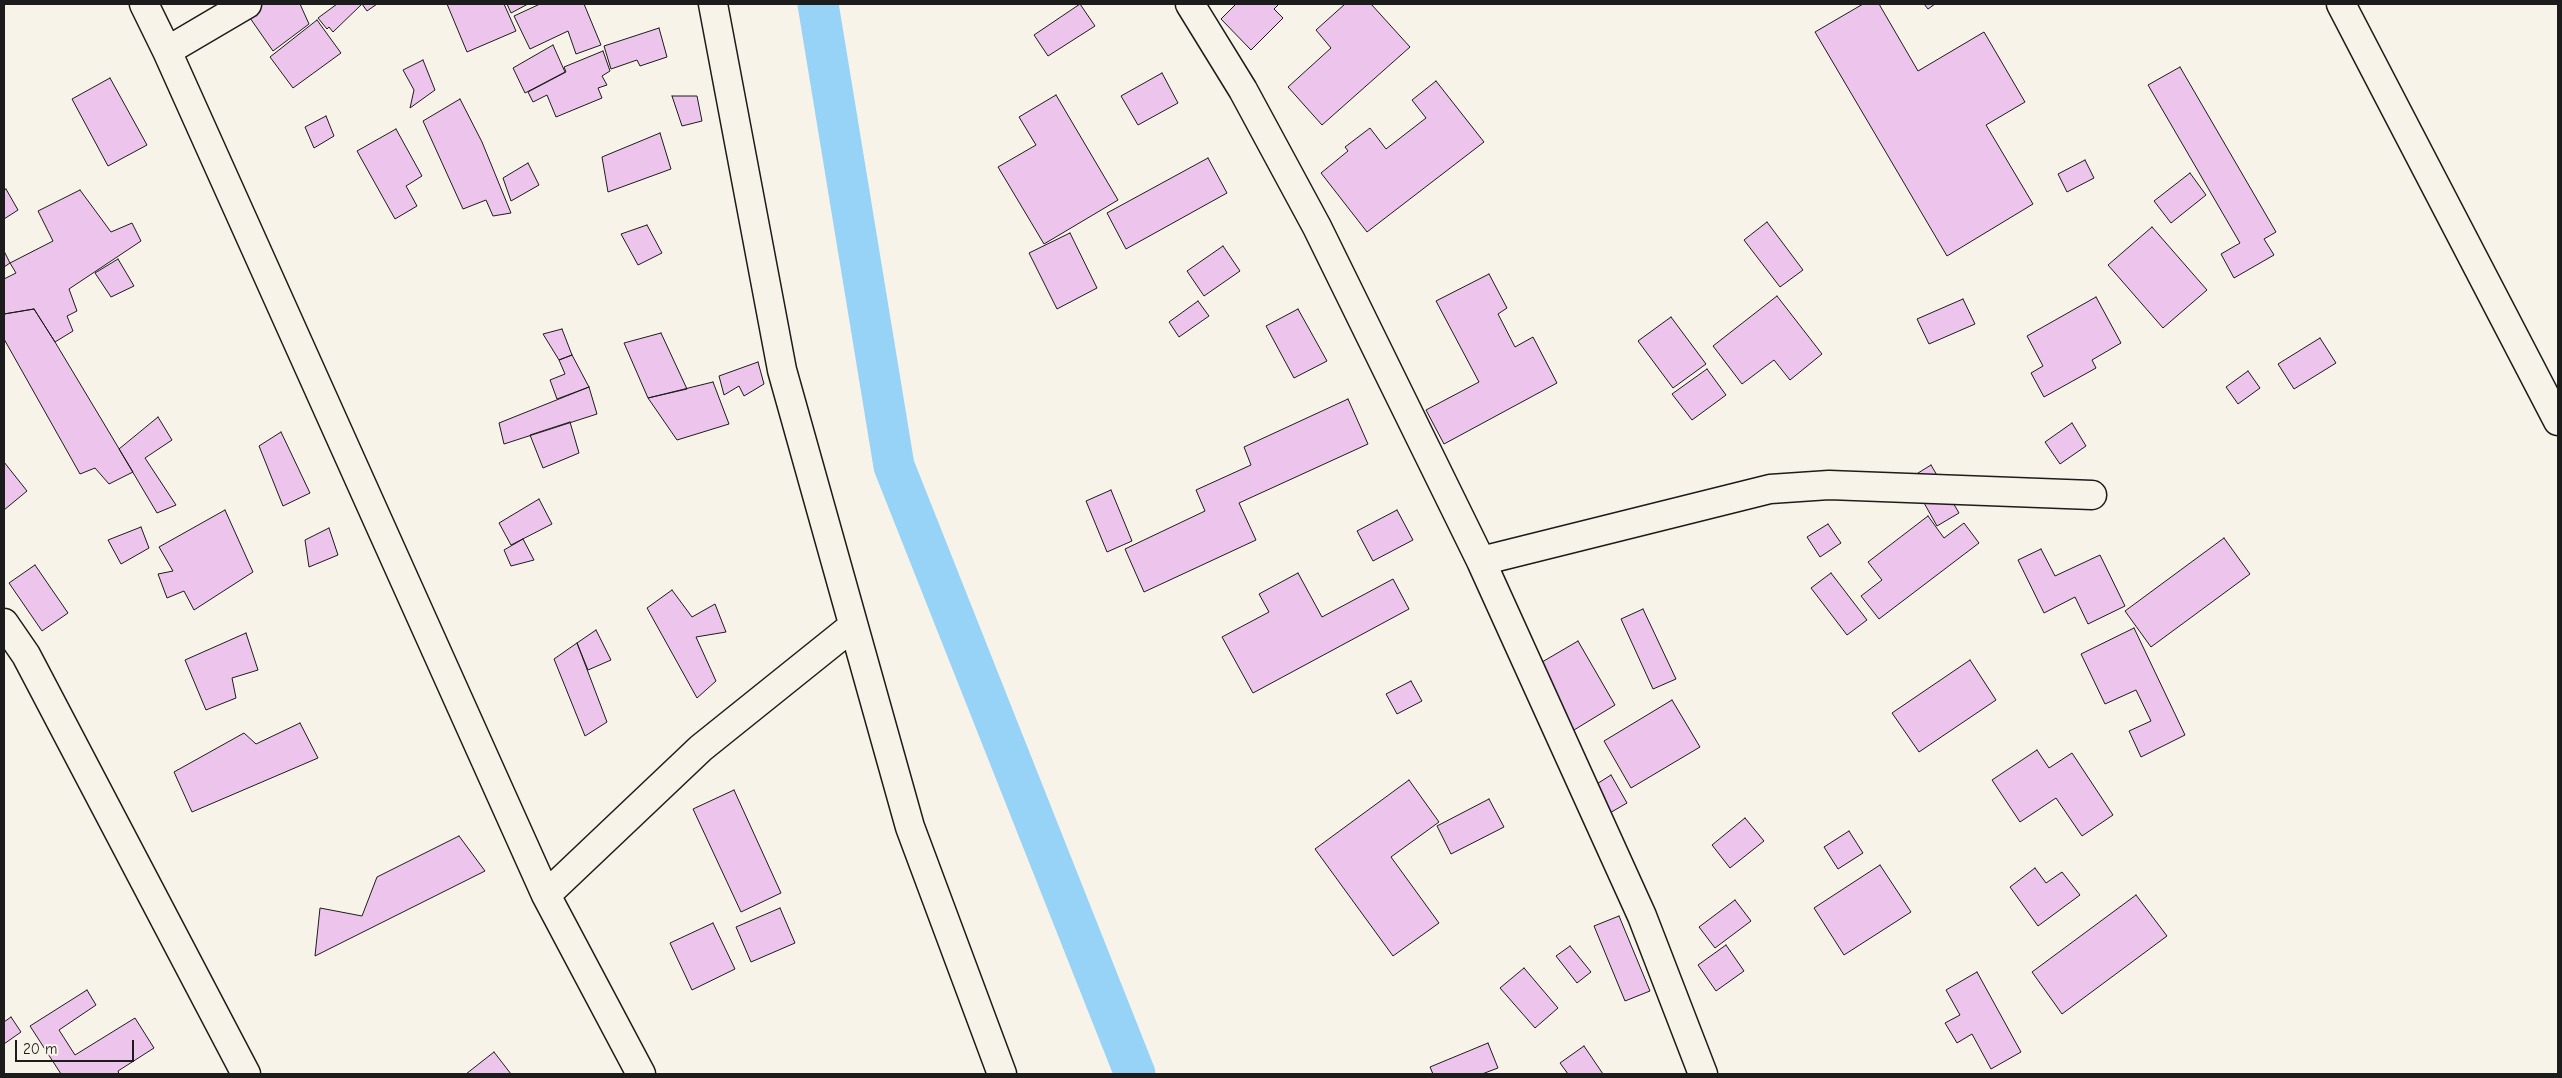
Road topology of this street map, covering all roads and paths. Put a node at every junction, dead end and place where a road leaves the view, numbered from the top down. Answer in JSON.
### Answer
{"nodes":[{"id":1,"x":144,"y":4,"type":"edge"},
{"id":2,"x":246,"y":4,"type":"edge"},
{"id":3,"x":713,"y":4,"type":"edge"},
{"id":4,"x":1190,"y":4,"type":"edge"},
{"id":5,"x":2341,"y":4,"type":"edge"},
{"id":6,"x":167,"y":51,"type":"junction"},
{"id":7,"x":2558,"y":421,"type":"edge"},
{"id":8,"x":2092,"y":495,"type":"dead end"},
{"id":9,"x":1481,"y":561,"type":"junction"},
{"id":10,"x":4,"y":623,"type":"edge"},
{"id":11,"x":853,"y":626,"type":"junction"},
{"id":12,"x":546,"y":895,"type":"junction"},
{"id":13,"x":246,"y":1074,"type":"edge"},
{"id":14,"x":641,"y":1074,"type":"edge"},
{"id":15,"x":1002,"y":1074,"type":"edge"},
{"id":16,"x":1703,"y":1074,"type":"edge"}],
"edges":[{"from":1,"to":6,"type":"main road"},
{"from":2,"to":6,"type":"main road"},
{"from":3,"to":11,"type":"main road"},
{"from":4,"to":9,"type":"main road"},
{"from":5,"to":7,"type":"main road"},
{"from":6,"to":12,"type":"main road"},
{"from":8,"to":9,"type":"main road"},
{"from":9,"to":16,"type":"main road"},
{"from":10,"to":13,"type":"main road"},
{"from":11,"to":12,"type":"main road"},
{"from":11,"to":15,"type":"main road"},
{"from":12,"to":14,"type":"main road"}]}
